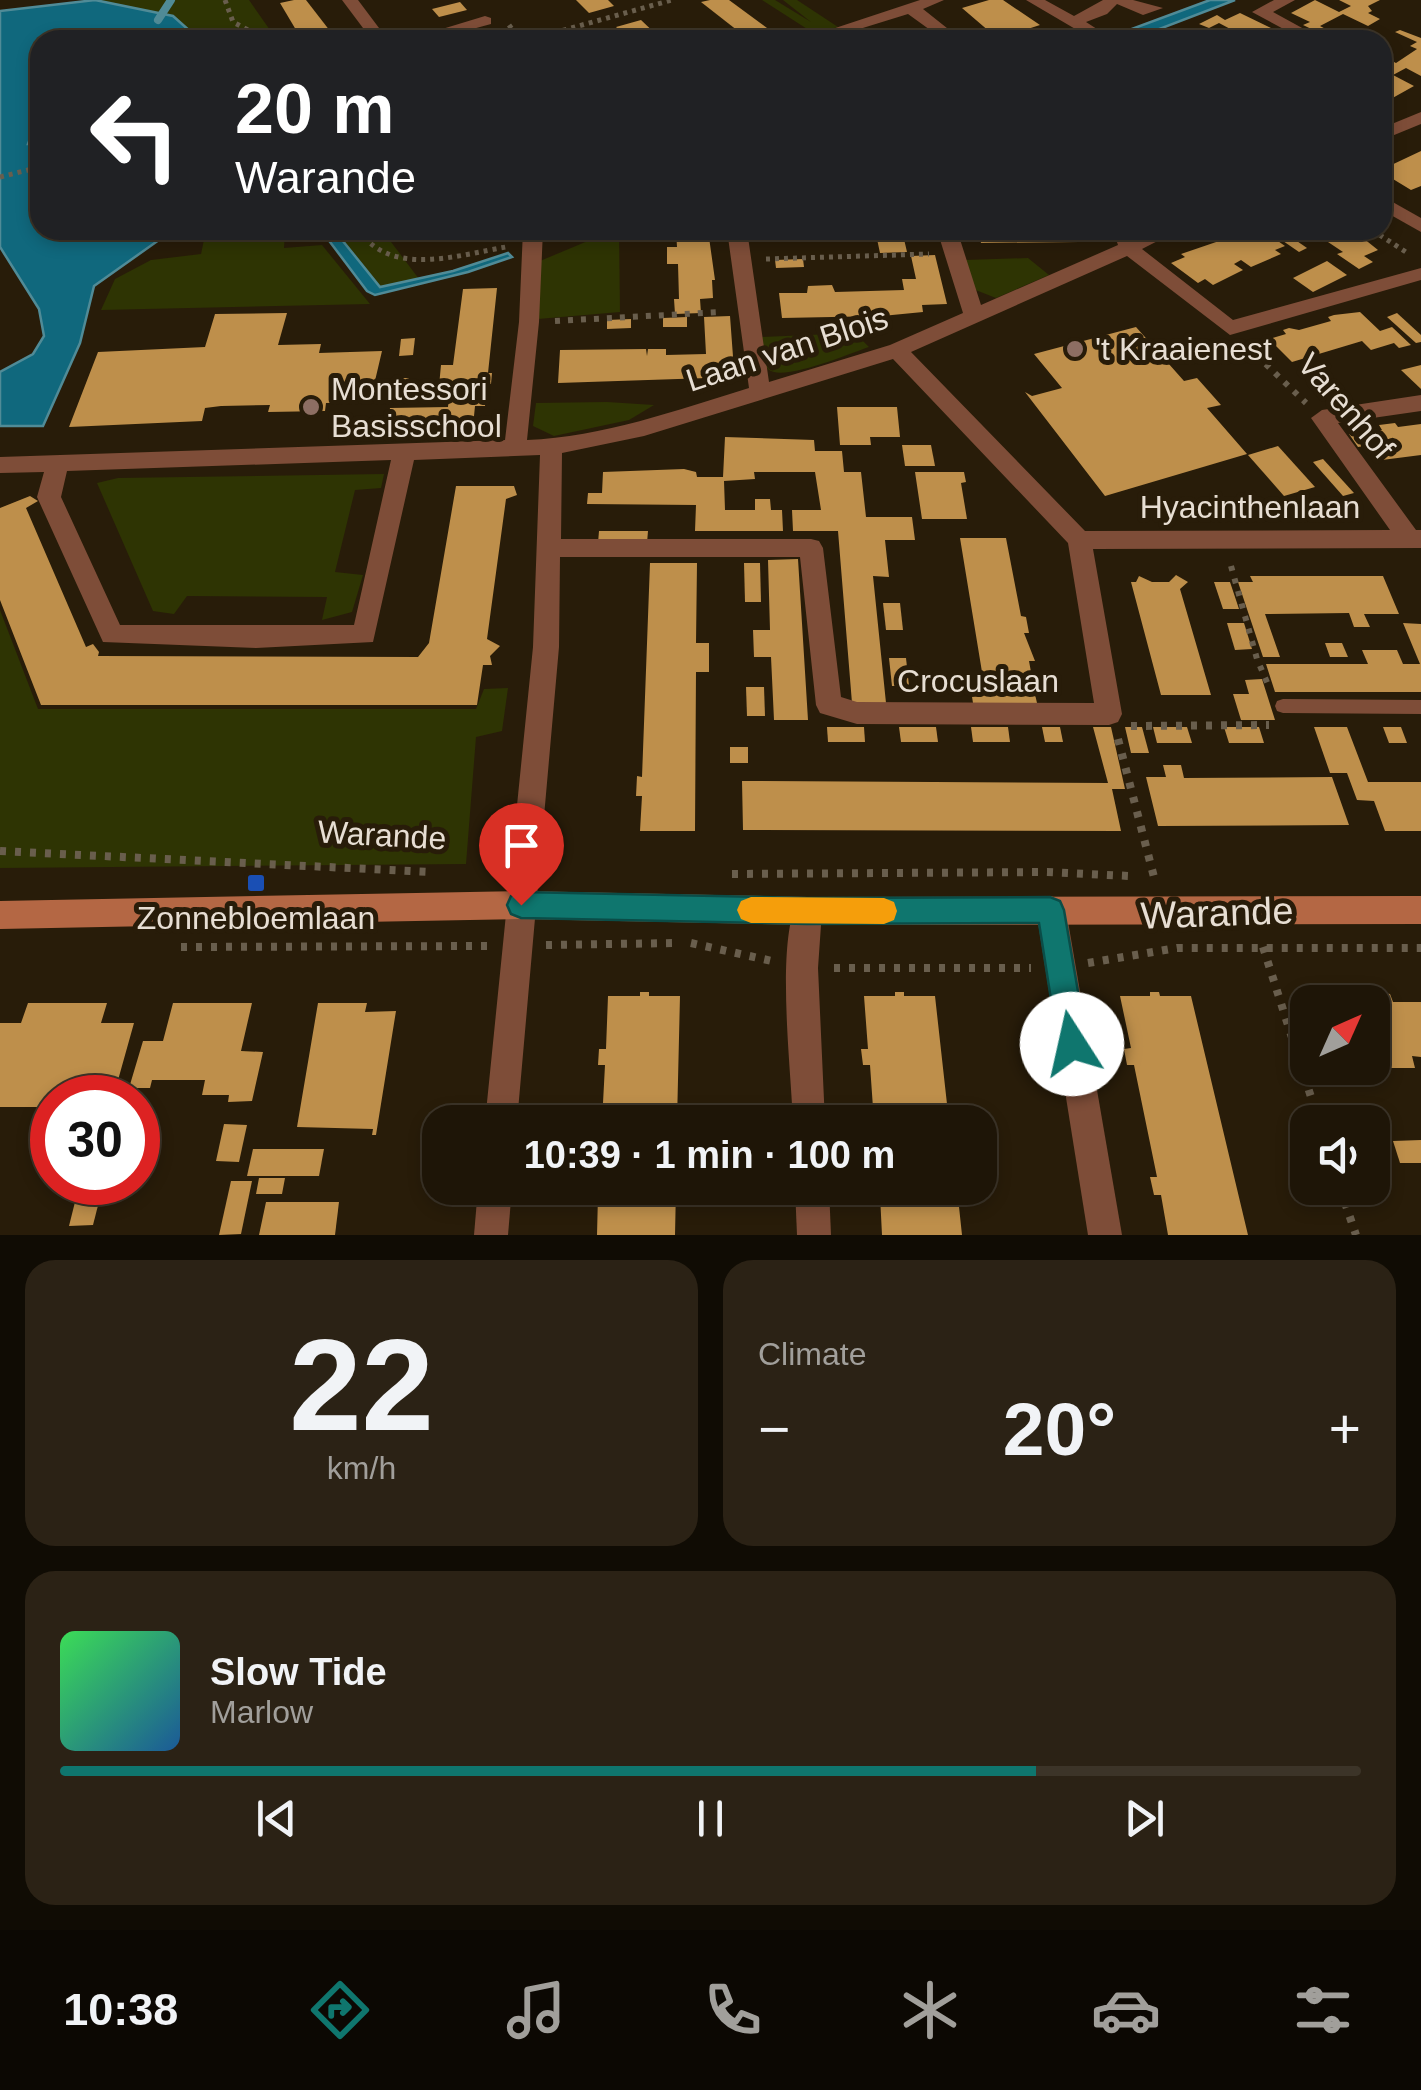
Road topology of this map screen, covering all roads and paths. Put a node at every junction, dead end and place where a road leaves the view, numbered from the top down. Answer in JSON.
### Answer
{"nodes":[{"id":1,"x":225,"y":0,"type":"edge"},
{"id":2,"x":350,"y":0,"type":"edge"},
{"id":3,"x":672,"y":0,"type":"edge"},
{"id":4,"x":884,"y":0,"type":"edge"},
{"id":5,"x":936,"y":0,"type":"edge"},
{"id":6,"x":1034,"y":0,"type":"edge"},
{"id":7,"x":1116,"y":0,"type":"edge"},
{"id":8,"x":1286,"y":0,"type":"edge"},
{"id":9,"x":1155,"y":8,"type":"dead end"},
{"id":10,"x":905,"y":10,"type":"junction"},
{"id":11,"x":485,"y":21,"type":"dead end"},
{"id":12,"x":1073,"y":22,"type":"junction"},
{"id":13,"x":248,"y":30,"type":"edge"},
{"id":14,"x":372,"y":30,"type":"edge"},
{"id":15,"x":451,"y":30,"type":"edge"},
{"id":16,"x":564,"y":30,"type":"edge"},
{"id":17,"x":840,"y":30,"type":"edge"},
{"id":18,"x":938,"y":30,"type":"edge"},
{"id":19,"x":1088,"y":30,"type":"edge"},
{"id":20,"x":1296,"y":30,"type":"edge"},
{"id":21,"x":1421,"y":118,"type":"edge"},
{"id":22,"x":1392,"y":131,"type":"edge"},
{"id":23,"x":30,"y":170,"type":"edge"},
{"id":24,"x":0,"y":177,"type":"edge"},
{"id":25,"x":1392,"y":207,"type":"edge"},
{"id":26,"x":1421,"y":226,"type":"edge"},
{"id":27,"x":366,"y":240,"type":"edge"},
{"id":28,"x":522,"y":240,"type":"edge"},
{"id":29,"x":532,"y":240,"type":"edge"},
{"id":30,"x":738,"y":240,"type":"edge"},
{"id":31,"x":950,"y":240,"type":"edge"},
{"id":32,"x":1124,"y":240,"type":"edge"},
{"id":33,"x":1127,"y":240,"type":"edge"},
{"id":34,"x":1387,"y":240,"type":"edge"},
{"id":35,"x":953,"y":254,"type":"junction"},
{"id":36,"x":740,"y":259,"type":"junction"},
{"id":37,"x":1421,"y":262,"type":"edge"},
{"id":38,"x":1421,"y":274,"type":"edge"},
{"id":39,"x":746,"y":309,"type":"junction"},
{"id":40,"x":974,"y":317,"type":"junction"},
{"id":41,"x":529,"y":322,"type":"junction"},
{"id":42,"x":1230,"y":328,"type":"junction"},
{"id":43,"x":897,"y":350,"type":"junction"},
{"id":44,"x":760,"y":392,"type":"junction"},
{"id":45,"x":1421,"y":403,"type":"edge"},
{"id":46,"x":1322,"y":418,"type":"junction"},
{"id":47,"x":551,"y":447,"type":"junction"},
{"id":48,"x":515,"y":449,"type":"junction"},
{"id":49,"x":404,"y":453,"type":"junction"},
{"id":50,"x":57,"y":464,"type":"junction"},
{"id":51,"x":0,"y":465,"type":"edge"},
{"id":52,"x":1416,"y":539,"type":"edge"},
{"id":53,"x":1079,"y":540,"type":"junction"},
{"id":54,"x":1224,"y":540,"type":"junction"},
{"id":55,"x":548,"y":548,"type":"junction"},
{"id":56,"x":1283,"y":706,"type":"junction"},
{"id":57,"x":1421,"y":707,"type":"edge"},
{"id":58,"x":0,"y":852,"type":"edge"},
{"id":59,"x":446,"y":873,"type":"dead end"},
{"id":60,"x":712,"y":874,"type":"dead end"},
{"id":61,"x":1170,"y":876,"type":"dead end"},
{"id":62,"x":1154,"y":877,"type":"junction"},
{"id":63,"x":521,"y":905,"type":"junction"},
{"id":64,"x":1050,"y":910,"type":"junction"},
{"id":65,"x":1250,"y":910,"type":"junction"},
{"id":66,"x":1421,"y":910,"type":"edge"},
{"id":67,"x":807,"y":911,"type":"junction"},
{"id":68,"x":0,"y":915,"type":"edge"},
{"id":69,"x":518,"y":945,"type":"junction"},
{"id":70,"x":173,"y":946,"type":"dead end"},
{"id":71,"x":1421,"y":948,"type":"edge"},
{"id":72,"x":1263,"y":949,"type":"junction"},
{"id":73,"x":804,"y":968,"type":"junction"},
{"id":74,"x":1059,"y":968,"type":"junction"},
{"id":75,"x":503,"y":1105,"type":"edge"},
{"id":76,"x":808,"y":1105,"type":"edge"},
{"id":77,"x":1313,"y":1105,"type":"edge"},
{"id":78,"x":495,"y":1205,"type":"edge"},
{"id":79,"x":813,"y":1205,"type":"edge"},
{"id":80,"x":1346,"y":1205,"type":"edge"},
{"id":81,"x":492,"y":1235,"type":"edge"},
{"id":82,"x":814,"y":1235,"type":"edge"},
{"id":83,"x":1105,"y":1235,"type":"edge"},
{"id":84,"x":1356,"y":1235,"type":"edge"}],
"edges":[{"from":1,"to":13,"type":"path"},
{"from":2,"to":14,"type":"street"},
{"from":3,"to":16,"type":"path"},
{"from":4,"to":10,"type":"street"},
{"from":5,"to":10,"type":"street"},
{"from":6,"to":12,"type":"street"},
{"from":7,"to":9,"type":"street"},
{"from":7,"to":12,"type":"street"},
{"from":8,"to":20,"type":"street"},
{"from":10,"to":17,"type":"street"},
{"from":10,"to":18,"type":"street"},
{"from":11,"to":15,"type":"street"},
{"from":12,"to":19,"type":"street"},
{"from":21,"to":22,"type":"street"},
{"from":23,"to":24,"type":"path"},
{"from":25,"to":26,"type":"street"},
{"from":27,"to":28,"type":"path"},
{"from":29,"to":41,"type":"street"},
{"from":30,"to":36,"type":"street"},
{"from":31,"to":35,"type":"street"},
{"from":32,"to":40,"type":"street","name":"Laan van Blois"},
{"from":33,"to":42,"type":"street"},
{"from":34,"to":37,"type":"path"},
{"from":35,"to":36,"type":"path"},
{"from":35,"to":40,"type":"street"},
{"from":36,"to":39,"type":"street"},
{"from":38,"to":42,"type":"street"},
{"from":39,"to":41,"type":"path"},
{"from":39,"to":44,"type":"street"},
{"from":40,"to":43,"type":"street","name":"Laan van Blois"},
{"from":41,"to":48,"type":"street"},
{"from":42,"to":46,"type":"path","name":"Varenhof"},
{"from":43,"to":44,"type":"street","name":"Laan van Blois"},
{"from":43,"to":53,"type":"street"},
{"from":44,"to":47,"type":"street","name":"Laan van Blois"},
{"from":45,"to":46,"type":"street"},
{"from":46,"to":52,"type":"street","name":"Varenhof"},
{"from":47,"to":48,"type":"street","name":"Laan van Blois"},
{"from":47,"to":55,"type":"street"},
{"from":48,"to":49,"type":"street","name":"Laan van Blois"},
{"from":49,"to":50,"type":"street","name":"Laan van Blois"},
{"from":49,"to":50,"type":"street"},
{"from":50,"to":51,"type":"street","name":"Laan van Blois"},
{"from":52,"to":54,"type":"street","name":"Hyacinthenlaan"},
{"from":53,"to":54,"type":"street","name":"Hyacinthenlaan"},
{"from":53,"to":55,"type":"street","name":"Crocuslaan"},
{"from":54,"to":56,"type":"path"},
{"from":55,"to":63,"type":"street"},
{"from":56,"to":57,"type":"lane"},
{"from":56,"to":62,"type":"path"},
{"from":58,"to":59,"type":"path","name":"Warande"},
{"from":60,"to":62,"type":"path","name":"Warande"},
{"from":61,"to":62,"type":"path","name":"Warande"},
{"from":63,"to":67,"type":"main road","name":"Warande"},
{"from":63,"to":68,"type":"main road","name":"Warande"},
{"from":63,"to":69,"type":"street"},
{"from":64,"to":65,"type":"main road","name":"Warande"},
{"from":64,"to":67,"type":"main road","name":"Warande"},
{"from":64,"to":74,"type":"street"},
{"from":65,"to":66,"type":"main road","name":"Warande"},
{"from":65,"to":72,"type":"path"},
{"from":67,"to":73,"type":"street"},
{"from":69,"to":70,"type":"path","name":"Warande"},
{"from":69,"to":73,"type":"path","name":"Warande"},
{"from":69,"to":75,"type":"street"},
{"from":71,"to":72,"type":"path","name":"Warande"},
{"from":72,"to":74,"type":"path","name":"Warande"},
{"from":72,"to":77,"type":"path"},
{"from":73,"to":74,"type":"path","name":"Warande"},
{"from":73,"to":76,"type":"street"},
{"from":74,"to":83,"type":"street"},
{"from":78,"to":81,"type":"street"},
{"from":79,"to":82,"type":"street"},
{"from":80,"to":84,"type":"path"}]}
